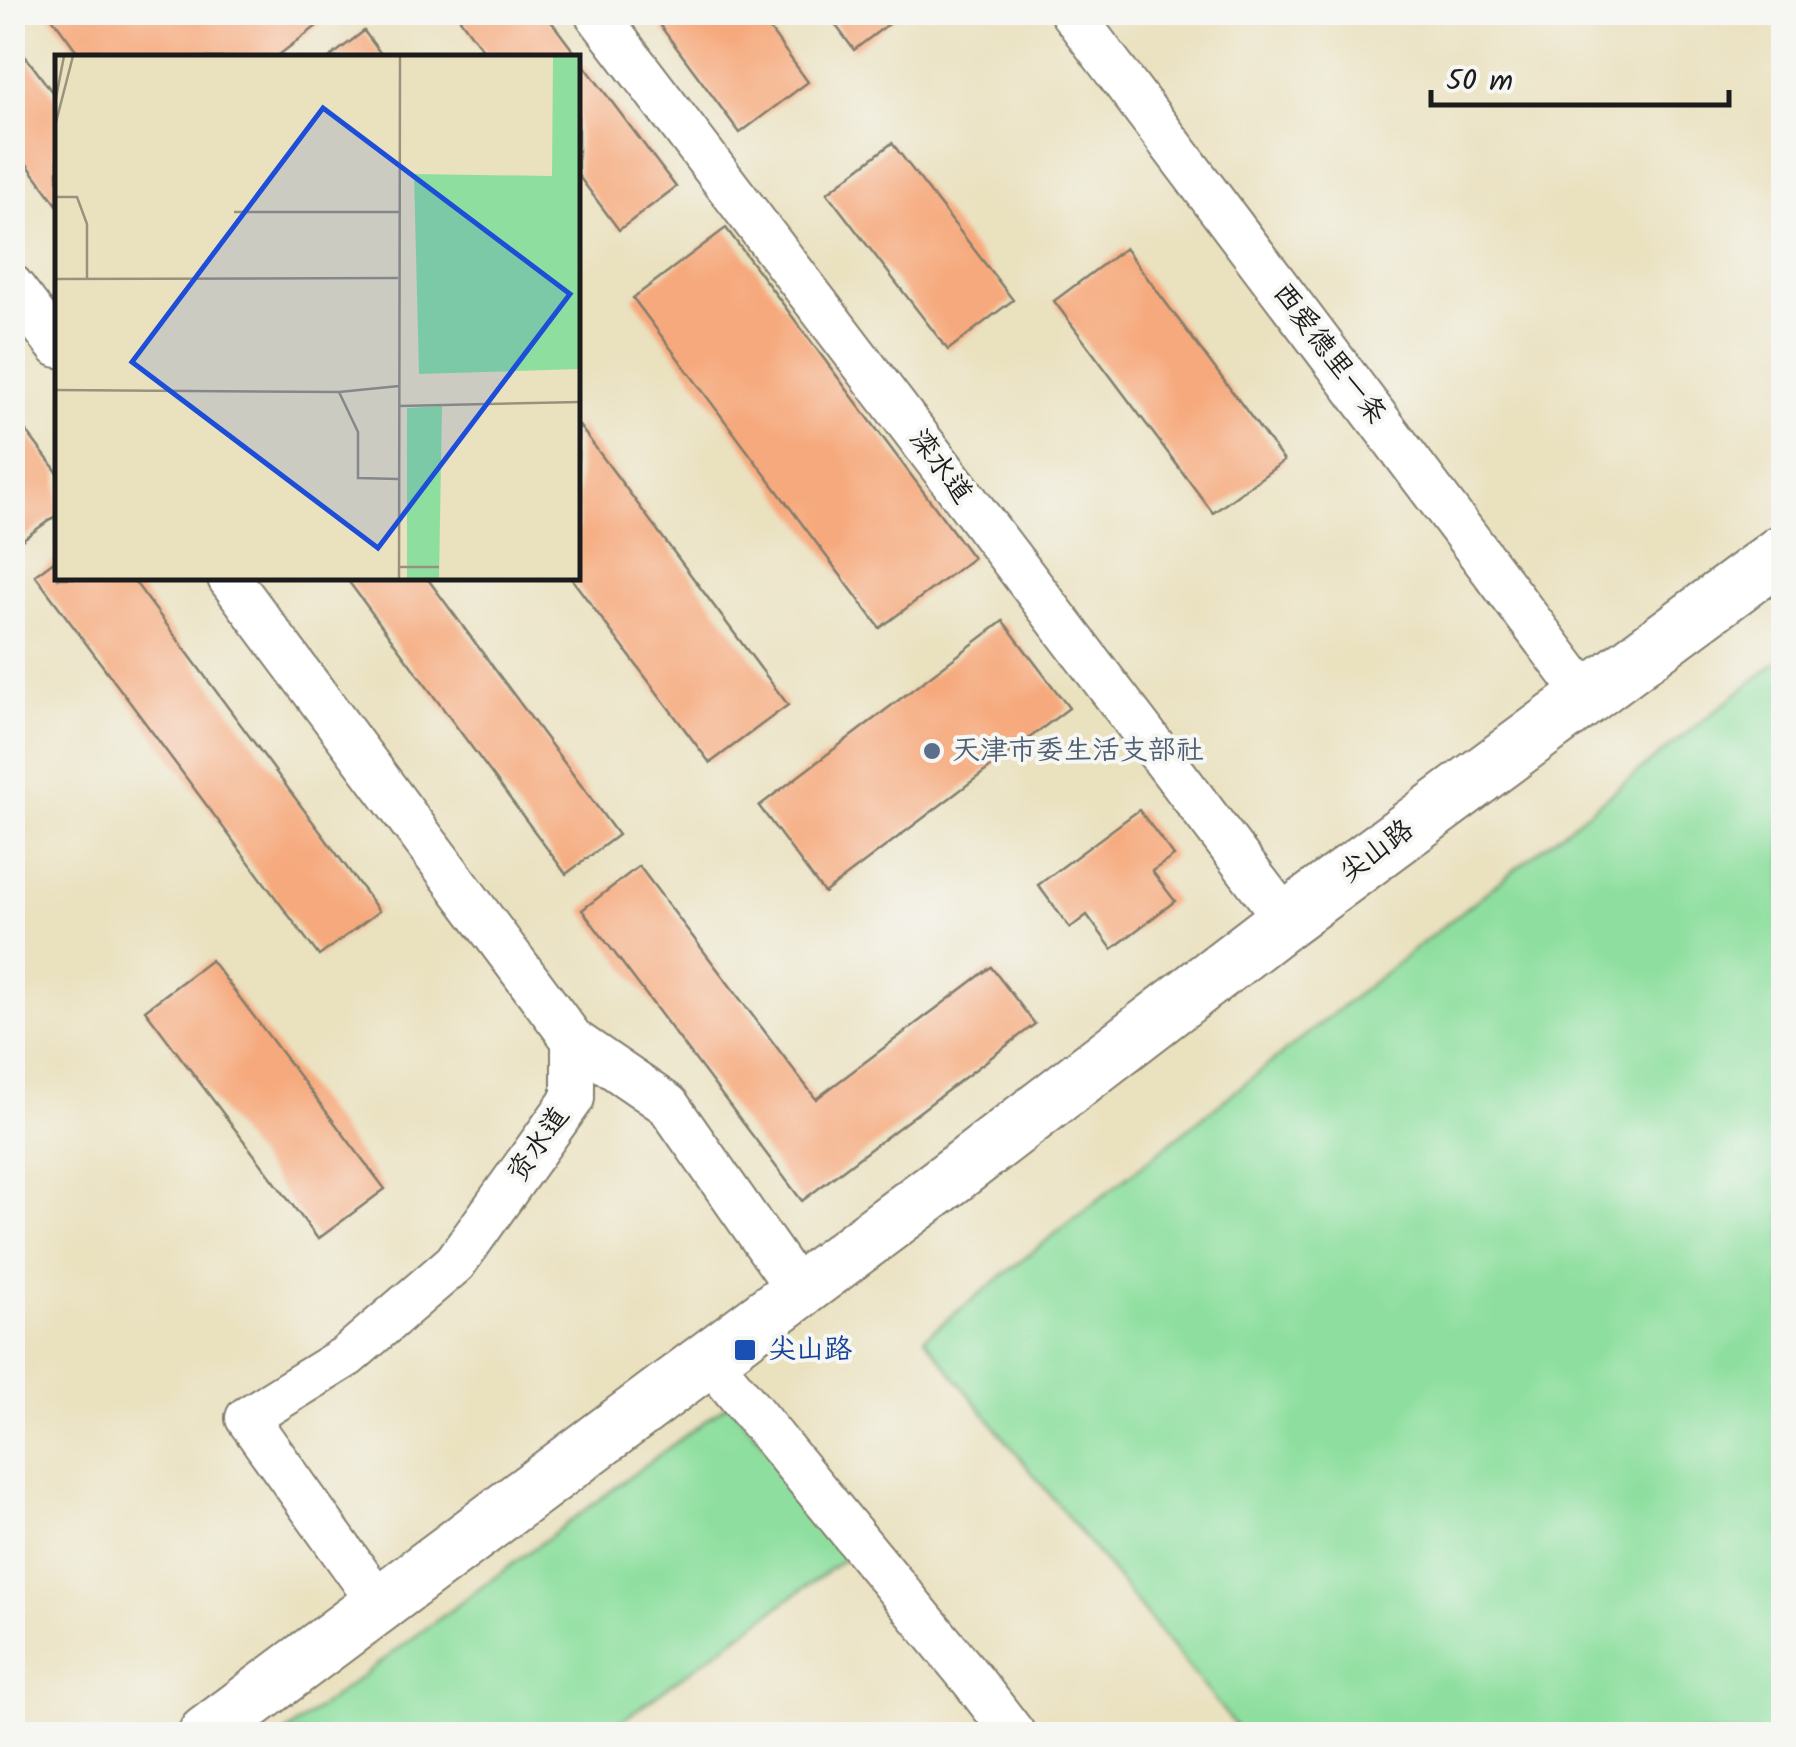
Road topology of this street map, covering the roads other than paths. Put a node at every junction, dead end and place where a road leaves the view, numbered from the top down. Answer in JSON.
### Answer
{"nodes":[{"id":1,"x":595,"y":12,"type":"edge"},
{"id":2,"x":1072,"y":12,"type":"edge"},
{"id":3,"x":12,"y":286,"type":"edge"},
{"id":4,"x":55,"y":342,"type":"edge"},
{"id":5,"x":1784,"y":550,"type":"edge"},
{"id":6,"x":230,"y":580,"type":"edge"},
{"id":7,"x":1587,"y":696,"type":"junction"},
{"id":8,"x":1286,"y":920,"type":"junction"},
{"id":9,"x":573,"y":1040,"type":"junction"},
{"id":10,"x":799,"y":1292,"type":"junction"},
{"id":11,"x":709,"y":1360,"type":"junction"},
{"id":12,"x":378,"y":1603,"type":"junction"},
{"id":13,"x":206,"y":1734,"type":"edge"},
{"id":14,"x":1014,"y":1734,"type":"edge"}],
"edges":[{"from":1,"to":8,"type":"street","name":"滦水道"},
{"from":2,"to":7,"type":"street","name":"西爱德里一条"},
{"from":3,"to":4,"type":"street"},
{"from":5,"to":7,"type":"main road","name":"尖山路"},
{"from":6,"to":9,"type":"street"},
{"from":7,"to":8,"type":"main road","name":"尖山路"},
{"from":8,"to":10,"type":"main road","name":"尖山路"},
{"from":9,"to":10,"type":"street"},
{"from":9,"to":12,"type":"street","name":"资水道"},
{"from":10,"to":11,"type":"main road","name":"尖山路"},
{"from":11,"to":12,"type":"main road","name":"尖山路"},
{"from":11,"to":14,"type":"street"},
{"from":12,"to":13,"type":"main road","name":"尖山路"}]}
